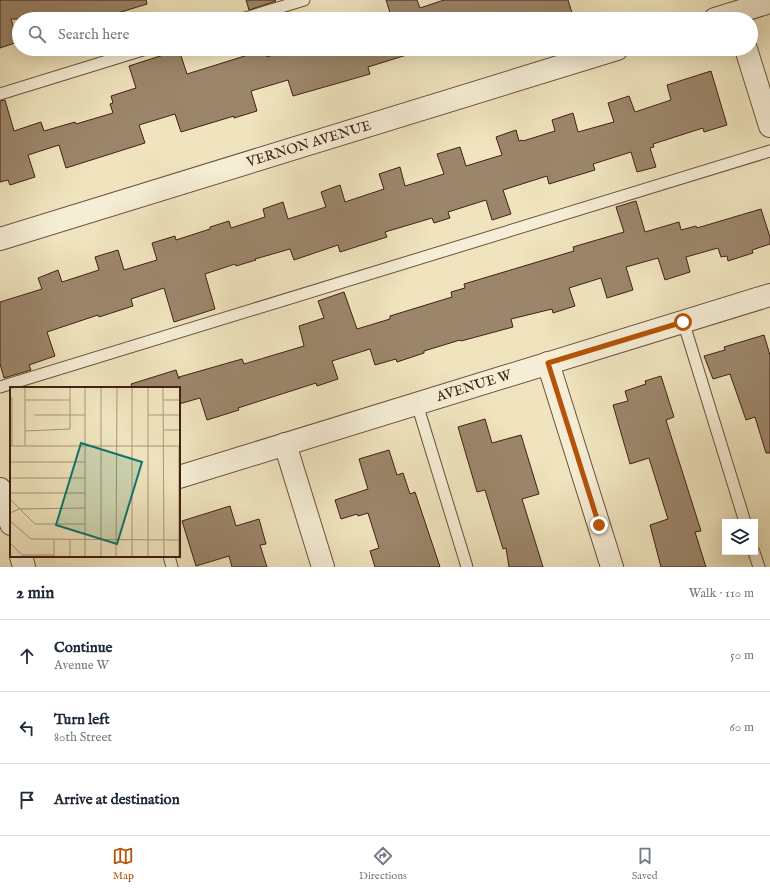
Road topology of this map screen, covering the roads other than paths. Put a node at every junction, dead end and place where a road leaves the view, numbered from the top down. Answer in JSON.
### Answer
{"nodes":[{"id":1,"x":304,"y":0,"type":"edge"},
{"id":2,"x":770,"y":2,"type":"edge"},
{"id":3,"x":265,"y":12,"type":"edge"},
{"id":4,"x":733,"y":12,"type":"edge"},
{"id":5,"x":123,"y":56,"type":"edge"},
{"id":6,"x":594,"y":56,"type":"edge"},
{"id":7,"x":748,"y":56,"type":"edge"},
{"id":8,"x":0,"y":94,"type":"edge"},
{"id":9,"x":770,"y":126,"type":"edge"},
{"id":10,"x":770,"y":151,"type":"edge"},
{"id":11,"x":0,"y":239,"type":"edge"},
{"id":12,"x":770,"y":295,"type":"edge"},
{"id":13,"x":683,"y":322,"type":"junction"},
{"id":14,"x":548,"y":363,"type":"junction"},
{"id":15,"x":0,"y":387,"type":"edge"},
{"id":16,"x":417,"y":404,"type":"junction"},
{"id":17,"x":285,"y":444,"type":"junction"},
{"id":18,"x":180,"y":477,"type":"edge"},
{"id":19,"x":0,"y":489,"type":"edge"},
{"id":20,"x":744,"y":519,"type":"edge"},
{"id":21,"x":10,"y":521,"type":"edge"},
{"id":22,"x":10,"y":528,"type":"edge"},
{"id":23,"x":0,"y":531,"type":"edge"},
{"id":24,"x":755,"y":555,"type":"edge"},
{"id":25,"x":21,"y":557,"type":"edge"},
{"id":26,"x":169,"y":557,"type":"edge"},
{"id":27,"x":24,"y":567,"type":"edge"},
{"id":28,"x":172,"y":567,"type":"edge"},
{"id":29,"x":323,"y":567,"type":"edge"},
{"id":30,"x":467,"y":567,"type":"edge"},
{"id":31,"x":612,"y":567,"type":"edge"},
{"id":32,"x":759,"y":567,"type":"edge"}],
"edges":[{"from":1,"to":3,"type":"lane"},
{"from":2,"to":4,"type":"street"},
{"from":5,"to":8,"type":"lane"},
{"from":6,"to":11,"type":"street","name":"VERNON AVENUE"},
{"from":7,"to":9,"type":"street"},
{"from":10,"to":15,"type":"lane"},
{"from":12,"to":13,"type":"street","name":"AVENUE W"},
{"from":13,"to":14,"type":"street","name":"AVENUE W"},
{"from":13,"to":20,"type":"lane"},
{"from":14,"to":16,"type":"street","name":"AVENUE W"},
{"from":14,"to":31,"type":"street"},
{"from":16,"to":17,"type":"street","name":"AVENUE W"},
{"from":16,"to":30,"type":"lane"},
{"from":17,"to":18,"type":"street","name":"AVENUE W"},
{"from":17,"to":29,"type":"street"},
{"from":19,"to":21,"type":"street"},
{"from":22,"to":23,"type":"street"},
{"from":24,"to":32,"type":"lane"},
{"from":25,"to":27,"type":"street"},
{"from":26,"to":28,"type":"lane"}]}
